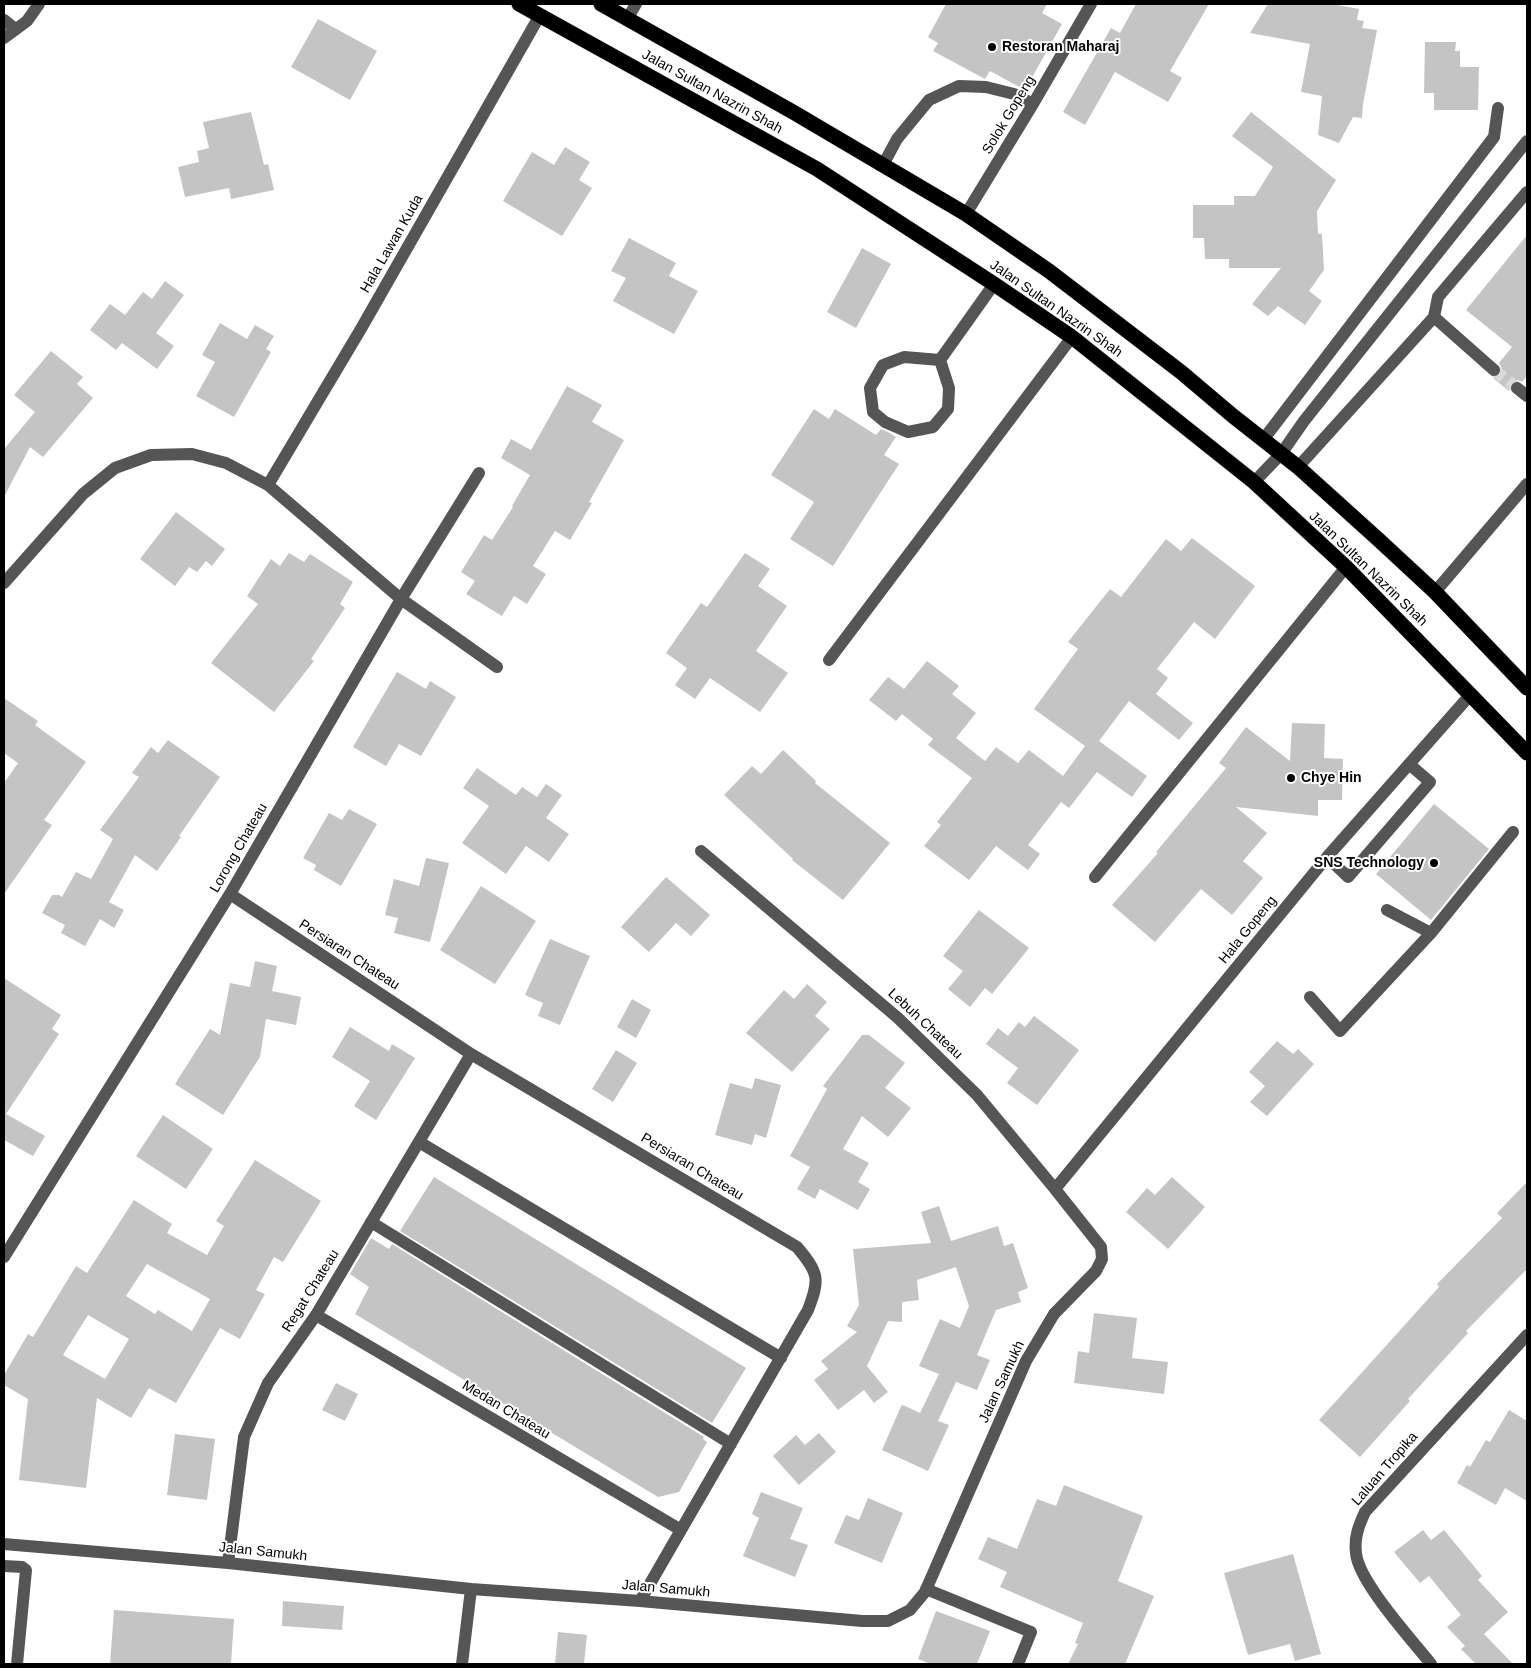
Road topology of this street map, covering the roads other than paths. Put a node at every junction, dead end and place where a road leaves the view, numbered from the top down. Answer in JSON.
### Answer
{"nodes":[{"id":1,"x":39,"y":4,"type":"edge"},
{"id":2,"x":519,"y":4,"type":"edge"},
{"id":3,"x":601,"y":4,"type":"edge"},
{"id":4,"x":636,"y":4,"type":"edge"},
{"id":5,"x":1091,"y":4,"type":"edge"},
{"id":6,"x":540,"y":15,"type":"junction"},
{"id":7,"x":627,"y":19,"type":"junction"},
{"id":8,"x":4,"y":20,"type":"edge"},
{"id":9,"x":15,"y":29,"type":"junction"},
{"id":10,"x":4,"y":38,"type":"edge"},
{"id":11,"x":1033,"y":104,"type":"junction"},
{"id":12,"x":1498,"y":108,"type":"dead end"},
{"id":13,"x":1527,"y":141,"type":"edge"},
{"id":14,"x":883,"y":165,"type":"junction"},
{"id":15,"x":1527,"y":192,"type":"edge"},
{"id":16,"x":966,"y":214,"type":"junction"},
{"id":17,"x":994,"y":284,"type":"junction"},
{"id":18,"x":1434,"y":317,"type":"junction"},
{"id":19,"x":1072,"y":337,"type":"junction"},
{"id":20,"x":940,"y":360,"type":"junction"},
{"id":21,"x":1494,"y":370,"type":"tunnel mouth"},
{"id":22,"x":1263,"y":440,"type":"junction"},
{"id":23,"x":1281,"y":454,"type":"junction"},
{"id":24,"x":1298,"y":467,"type":"junction"},
{"id":25,"x":479,"y":473,"type":"dead end"},
{"id":26,"x":1254,"y":482,"type":"junction"},
{"id":27,"x":1527,"y":484,"type":"edge"},
{"id":28,"x":268,"y":485,"type":"junction"},
{"id":29,"x":1346,"y":567,"type":"junction"},
{"id":30,"x":4,"y":583,"type":"edge"},
{"id":31,"x":1435,"y":592,"type":"junction"},
{"id":32,"x":401,"y":598,"type":"junction"},
{"id":33,"x":829,"y":660,"type":"dead end"},
{"id":34,"x":497,"y":668,"type":"dead end"},
{"id":35,"x":1527,"y":688,"type":"edge"},
{"id":36,"x":1471,"y":694,"type":"junction"},
{"id":37,"x":1527,"y":753,"type":"edge"},
{"id":38,"x":1409,"y":764,"type":"junction"},
{"id":39,"x":1513,"y":832,"type":"dead end"},
{"id":40,"x":701,"y":850,"type":"dead end"},
{"id":41,"x":1327,"y":857,"type":"junction"},
{"id":42,"x":1095,"y":877,"type":"dead end"},
{"id":43,"x":230,"y":894,"type":"junction"},
{"id":44,"x":1386,"y":910,"type":"dead end"},
{"id":45,"x":1431,"y":933,"type":"junction"},
{"id":46,"x":1310,"y":997,"type":"dead end"},
{"id":47,"x":471,"y":1054,"type":"junction"},
{"id":48,"x":419,"y":1142,"type":"junction"},
{"id":49,"x":1055,"y":1189,"type":"junction"},
{"id":50,"x":371,"y":1222,"type":"junction"},
{"id":51,"x":1100,"y":1248,"type":"joint"},
{"id":52,"x":4,"y":1257,"type":"edge"},
{"id":53,"x":316,"y":1315,"type":"junction"},
{"id":54,"x":1527,"y":1335,"type":"edge"},
{"id":55,"x":781,"y":1358,"type":"junction"},
{"id":56,"x":731,"y":1444,"type":"junction"},
{"id":57,"x":681,"y":1530,"type":"junction"},
{"id":58,"x":4,"y":1544,"type":"edge"},
{"id":59,"x":228,"y":1563,"type":"junction"},
{"id":60,"x":4,"y":1566,"type":"edge"},
{"id":61,"x":471,"y":1589,"type":"junction"},
{"id":62,"x":926,"y":1589,"type":"junction"},
{"id":63,"x":640,"y":1601,"type":"junction"},
{"id":64,"x":17,"y":1664,"type":"edge"},
{"id":65,"x":462,"y":1664,"type":"edge"},
{"id":66,"x":1018,"y":1664,"type":"edge"},
{"id":67,"x":1431,"y":1664,"type":"edge"}],
"edges":[{"from":1,"to":9,"type":"street"},
{"from":2,"to":6,"type":"highway","name":"Jalan Sultan Nazrin Shah"},
{"from":3,"to":7,"type":"highway","name":"Jalan Sultan Nazrin Shah"},
{"from":4,"to":7,"type":"street"},
{"from":5,"to":11,"type":"street","name":"Solok Gopeng"},
{"from":6,"to":17,"type":"highway","name":"Jalan Sultan Nazrin Shah"},
{"from":6,"to":28,"type":"street","name":"Hala Lawan Kuda"},
{"from":7,"to":14,"type":"highway","name":"Jalan Sultan Nazrin Shah"},
{"from":8,"to":9,"type":"street"},
{"from":9,"to":10,"type":"street"},
{"from":11,"to":14,"type":"street"},
{"from":11,"to":16,"type":"street","name":"Solok Gopeng"},
{"from":12,"to":22,"type":"street"},
{"from":13,"to":23,"type":"street"},
{"from":14,"to":16,"type":"highway","name":"Jalan Sultan Nazrin Shah"},
{"from":15,"to":18,"type":"street"},
{"from":16,"to":22,"type":"highway","name":"Jalan Sultan Nazrin Shah"},
{"from":17,"to":19,"type":"highway","name":"Jalan Sultan Nazrin Shah"},
{"from":17,"to":20,"type":"street"},
{"from":18,"to":21,"type":"street"},
{"from":18,"to":24,"type":"street"},
{"from":19,"to":26,"type":"highway","name":"Jalan Sultan Nazrin Shah"},
{"from":19,"to":33,"type":"street"},
{"from":20,"to":20,"type":"street"},
{"from":22,"to":23,"type":"highway","name":"Jalan Sultan Nazrin Shah"},
{"from":23,"to":24,"type":"highway","name":"Jalan Sultan Nazrin Shah"},
{"from":23,"to":26,"type":"street"},
{"from":24,"to":31,"type":"highway","name":"Jalan Sultan Nazrin Shah"},
{"from":25,"to":32,"type":"street","name":"Lorong Chateau"},
{"from":26,"to":29,"type":"highway","name":"Jalan Sultan Nazrin Shah"},
{"from":27,"to":31,"type":"street"},
{"from":28,"to":30,"type":"street"},
{"from":28,"to":32,"type":"street"},
{"from":29,"to":36,"type":"highway","name":"Jalan Sultan Nazrin Shah"},
{"from":29,"to":42,"type":"street"},
{"from":31,"to":35,"type":"highway","name":"Jalan Sultan Nazrin Shah"},
{"from":32,"to":34,"type":"street"},
{"from":32,"to":43,"type":"street","name":"Lorong Chateau"},
{"from":36,"to":37,"type":"highway","name":"Jalan Sultan Nazrin Shah"},
{"from":36,"to":38,"type":"street","name":"Hala Gopeng"},
{"from":38,"to":41,"type":"street","name":"Hala Gopeng"},
{"from":38,"to":41,"type":"street"},
{"from":39,"to":45,"type":"street"},
{"from":40,"to":49,"type":"street","name":"Lebuh Chateau"},
{"from":41,"to":49,"type":"street","name":"Hala Gopeng"},
{"from":43,"to":47,"type":"street","name":"Persiaran Chateau"},
{"from":43,"to":52,"type":"street","name":"Lorong Chateau"},
{"from":44,"to":45,"type":"street"},
{"from":45,"to":46,"type":"street"},
{"from":47,"to":48,"type":"street","name":"Regat Chateau"},
{"from":47,"to":55,"type":"street","name":"Persiaran Chateau"},
{"from":48,"to":50,"type":"street","name":"Regat Chateau"},
{"from":48,"to":55,"type":"street"},
{"from":49,"to":51,"type":"street","name":"Lebuh Chateau"},
{"from":50,"to":53,"type":"street","name":"Regat Chateau"},
{"from":50,"to":56,"type":"street"},
{"from":51,"to":62,"type":"street","name":"Jalan Samukh"},
{"from":53,"to":57,"type":"street","name":"Medan Chateau"},
{"from":53,"to":59,"type":"street","name":"Regat Chateau"},
{"from":54,"to":67,"type":"street","name":"Laluan Tropika"},
{"from":55,"to":56,"type":"street","name":"Persiaran Chateau"},
{"from":56,"to":57,"type":"street","name":"Persiaran Chateau"},
{"from":57,"to":63,"type":"street","name":"Persiaran Chateau"},
{"from":58,"to":59,"type":"street","name":"Jalan Samukh"},
{"from":59,"to":61,"type":"street","name":"Jalan Samukh"},
{"from":60,"to":64,"type":"street"},
{"from":61,"to":63,"type":"street","name":"Jalan Samukh"},
{"from":61,"to":65,"type":"street"},
{"from":62,"to":63,"type":"street","name":"Jalan Samukh"},
{"from":62,"to":66,"type":"street"}]}
